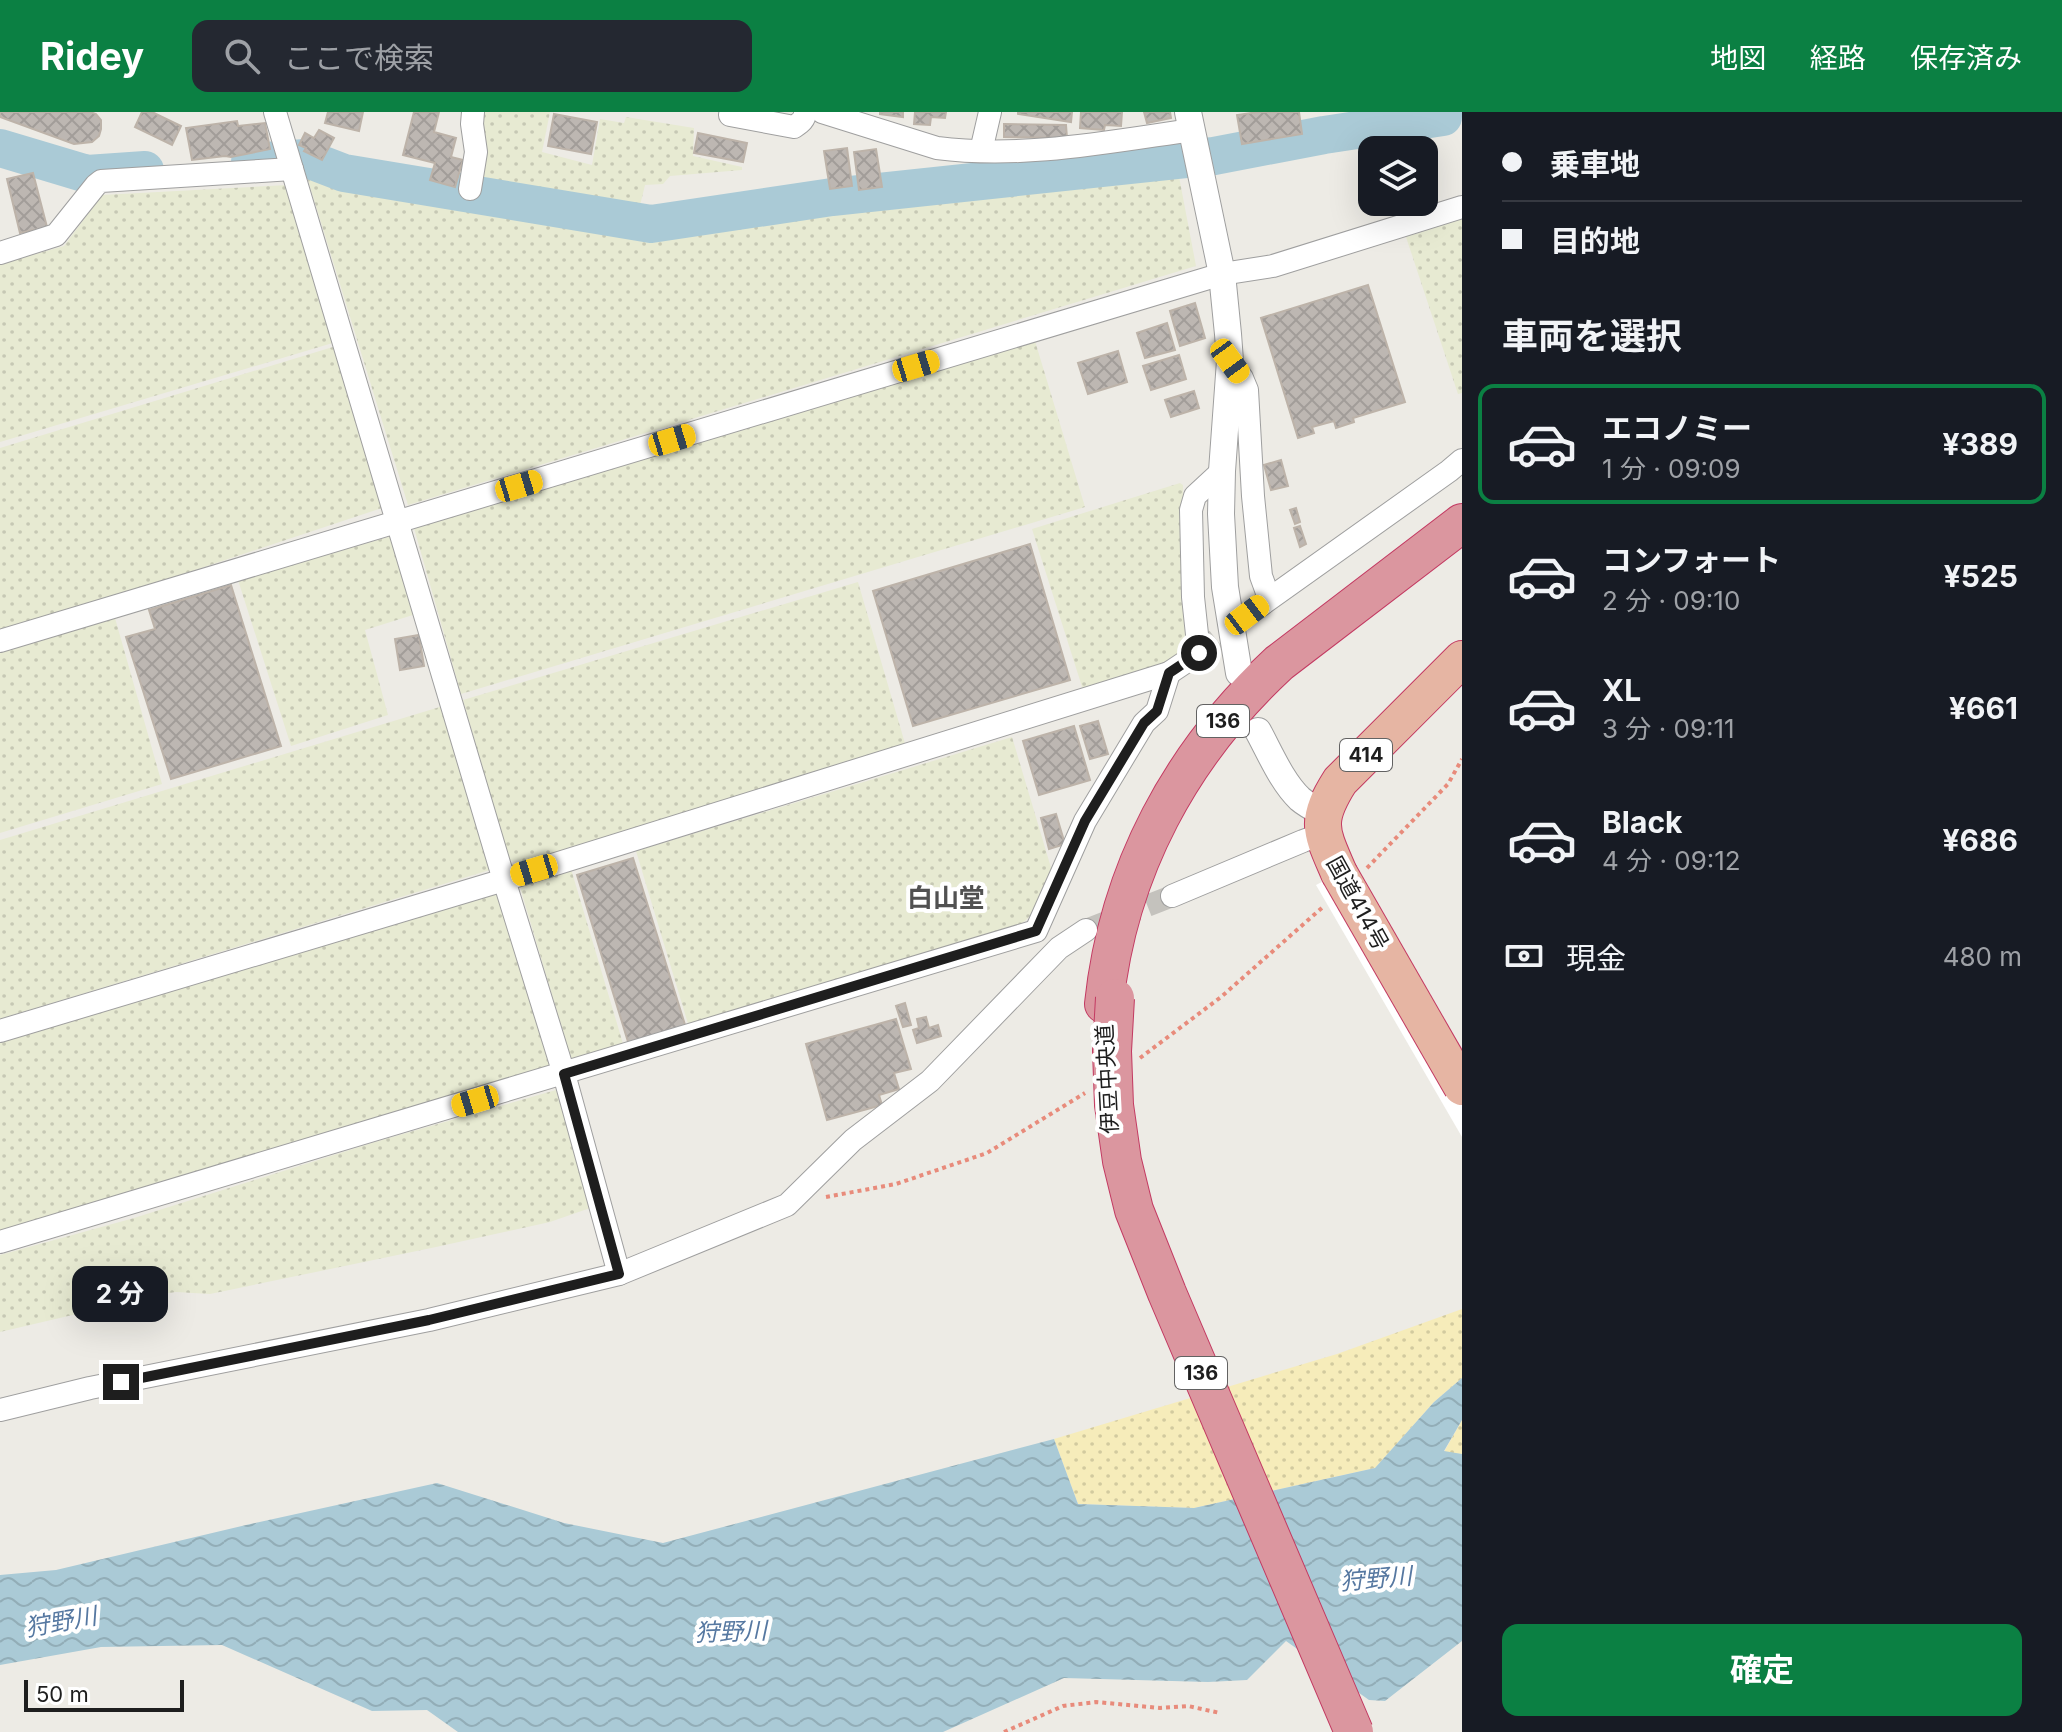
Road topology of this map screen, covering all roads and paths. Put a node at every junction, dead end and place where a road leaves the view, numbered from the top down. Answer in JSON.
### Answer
{"nodes":[{"id":1,"x":275,"y":112,"type":"edge"},
{"id":2,"x":473,"y":112,"type":"edge"},
{"id":3,"x":805,"y":112,"type":"edge"},
{"id":4,"x":822,"y":112,"type":"edge"},
{"id":5,"x":990,"y":112,"type":"edge"},
{"id":6,"x":730,"y":115,"type":"dead end"},
{"id":7,"x":1190,"y":121,"type":"edge"},
{"id":8,"x":981,"y":151,"type":"junction"},
{"id":9,"x":292,"y":169,"type":"junction"},
{"id":10,"x":470,"y":189,"type":"dead end"},
{"id":11,"x":1462,"y":207,"type":"edge"},
{"id":12,"x":0,"y":253,"type":"edge"},
{"id":13,"x":1222,"y":274,"type":"junction"},
{"id":14,"x":1230,"y":361,"type":"junction"},
{"id":15,"x":1462,"y":460,"type":"edge"},
{"id":16,"x":1222,"y":471,"type":"junction"},
{"id":17,"x":397,"y":523,"type":"junction"},
{"id":18,"x":1462,"y":523,"type":"edge"},
{"id":19,"x":1462,"y":536,"type":"edge"},
{"id":20,"x":1269,"y":598,"type":"junction"},
{"id":21,"x":1247,"y":615,"type":"tunnel mouth"},
{"id":22,"x":0,"y":641,"type":"edge"},
{"id":23,"x":1462,"y":659,"type":"edge"},
{"id":24,"x":1169,"y":673,"type":"junction"},
{"id":25,"x":1239,"y":673,"type":"dead end"},
{"id":26,"x":1258,"y":731,"type":"dead end"},
{"id":27,"x":1462,"y":759,"type":"edge"},
{"id":28,"x":1323,"y":824,"type":"junction"},
{"id":29,"x":1348,"y":874,"type":"junction"},
{"id":30,"x":504,"y":880,"type":"junction"},
{"id":31,"x":1172,"y":896,"type":"tunnel mouth"},
{"id":32,"x":1323,"y":906,"type":"dead end"},
{"id":33,"x":1086,"y":930,"type":"tunnel mouth"},
{"id":34,"x":1110,"y":1001,"type":"junction"},
{"id":35,"x":0,"y":1031,"type":"edge"},
{"id":36,"x":1135,"y":1062,"type":"dead end"},
{"id":37,"x":564,"y":1074,"type":"junction"},
{"id":38,"x":1094,"y":1087,"type":"dead end"},
{"id":39,"x":1462,"y":1087,"type":"edge"},
{"id":40,"x":787,"y":1205,"type":"junction"},
{"id":41,"x":0,"y":1242,"type":"edge"},
{"id":42,"x":619,"y":1274,"type":"junction"},
{"id":43,"x":0,"y":1410,"type":"edge"},
{"id":44,"x":1220,"y":1713,"type":"dead end"},
{"id":45,"x":1004,"y":1732,"type":"edge"},
{"id":46,"x":1343,"y":1732,"type":"edge"},
{"id":47,"x":1354,"y":1732,"type":"edge"}],
"edges":[{"from":1,"to":9,"type":"street"},
{"from":2,"to":10,"type":"street"},
{"from":3,"to":6,"type":"street"},
{"from":4,"to":8,"type":"street"},
{"from":5,"to":8,"type":"street"},
{"from":7,"to":8,"type":"street"},
{"from":7,"to":13,"type":"street"},
{"from":9,"to":12,"type":"street"},
{"from":9,"to":17,"type":"street"},
{"from":11,"to":13,"type":"street"},
{"from":13,"to":14,"type":"street"},
{"from":13,"to":17,"type":"street"},
{"from":14,"to":16,"type":"street"},
{"from":14,"to":20,"type":"street"},
{"from":15,"to":20,"type":"street"},
{"from":16,"to":24,"type":"street"},
{"from":16,"to":25,"type":"street"},
{"from":17,"to":22,"type":"street"},
{"from":17,"to":30,"type":"street"},
{"from":18,"to":34,"type":"highway","name":"伊豆中央道","number":"136"},
{"from":19,"to":34,"type":"highway","name":"伊豆中央道","number":"136"},
{"from":20,"to":21,"type":"street"},
{"from":23,"to":28,"type":"highway","number":"414"},
{"from":24,"to":30,"type":"street"},
{"from":24,"to":37,"type":"street"},
{"from":26,"to":28,"type":"street"},
{"from":27,"to":29,"type":"path"},
{"from":28,"to":29,"type":"highway","name":"国道414号"},
{"from":28,"to":31,"type":"street"},
{"from":29,"to":39,"type":"highway","name":"国道414号","bridge":true},
{"from":30,"to":35,"type":"street"},
{"from":30,"to":37,"type":"street"},
{"from":32,"to":36,"type":"path"},
{"from":33,"to":40,"type":"street"},
{"from":34,"to":46,"type":"highway","name":"伊豆中央道","number":"136"},
{"from":34,"to":47,"type":"highway","name":"伊豆中央道","number":"136","bridge":true},
{"from":37,"to":41,"type":"street"},
{"from":37,"to":42,"type":"street"},
{"from":38,"to":40,"type":"path"},
{"from":40,"to":42,"type":"street"},
{"from":42,"to":43,"type":"street"},
{"from":44,"to":45,"type":"path"}]}
